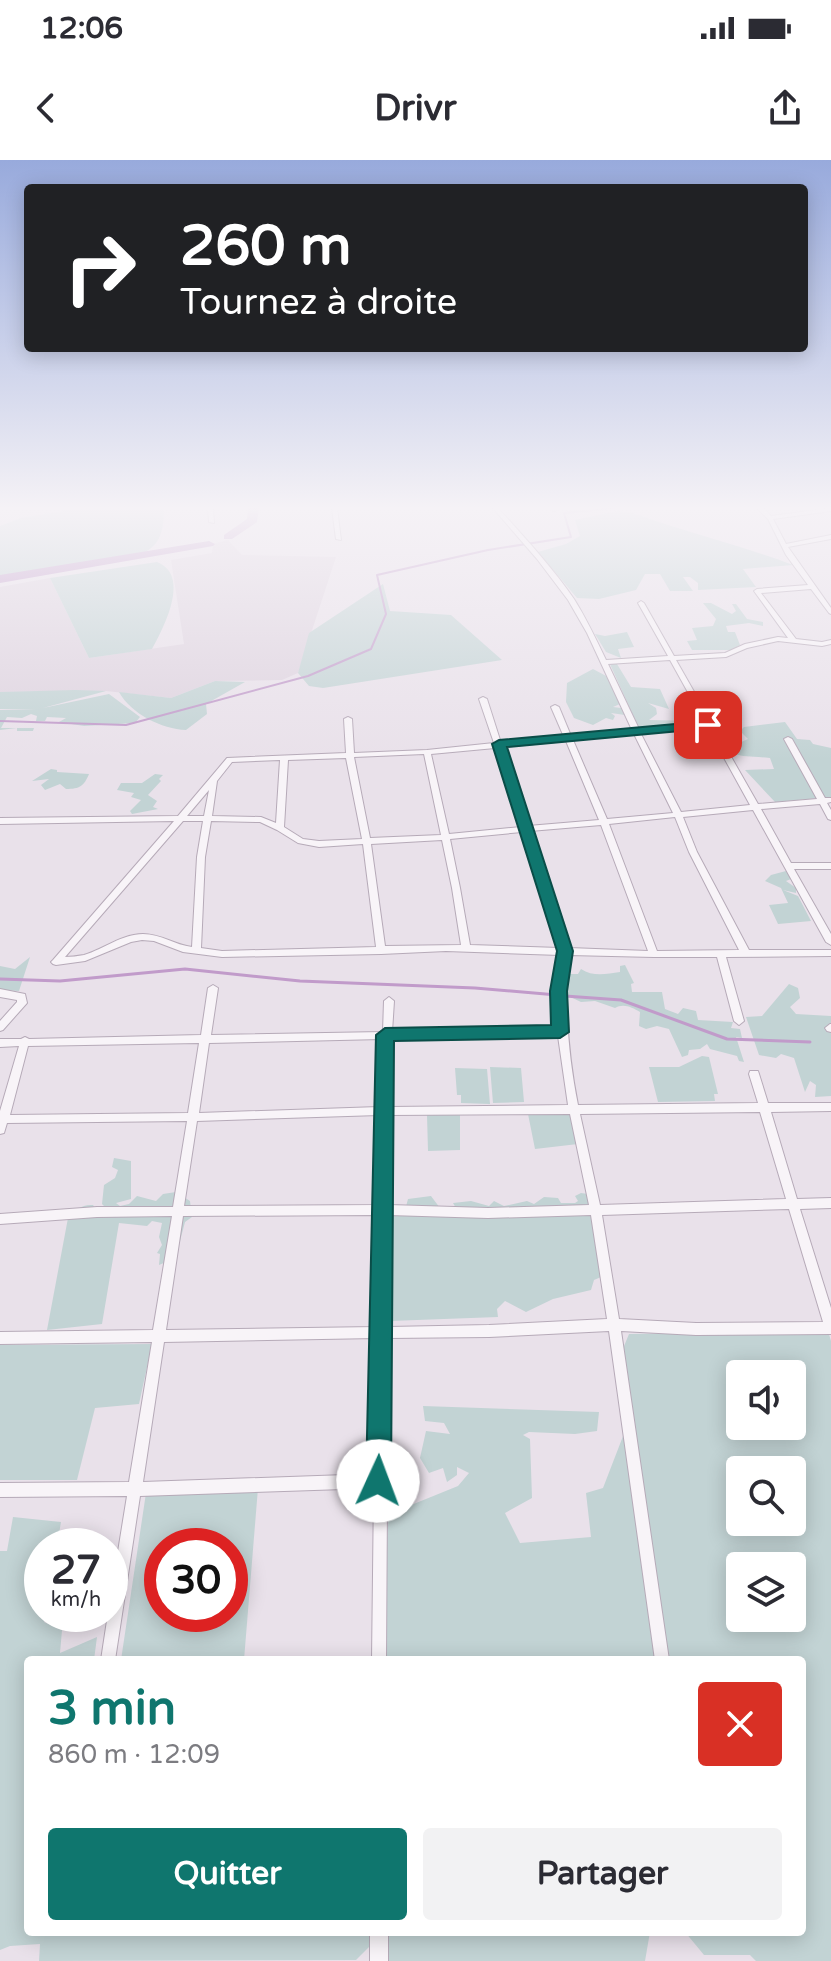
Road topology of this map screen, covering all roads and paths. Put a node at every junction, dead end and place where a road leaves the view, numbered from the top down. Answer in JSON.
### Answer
{"nodes":[{"id":1,"x":564,"y":592,"type":"edge"},
{"id":2,"x":758,"y":592,"type":"edge"},
{"id":3,"x":817,"y":592,"type":"edge"},
{"id":4,"x":641,"y":603,"type":"dead end"},
{"id":5,"x":831,"y":612,"type":"edge"},
{"id":6,"x":793,"y":640,"type":"junction"},
{"id":7,"x":831,"y":642,"type":"edge"},
{"id":8,"x":672,"y":657,"type":"junction"},
{"id":9,"x":606,"y":662,"type":"junction"},
{"id":10,"x":483,"y":699,"type":"dead end"},
{"id":11,"x":555,"y":707,"type":"dead end"},
{"id":12,"x":348,"y":719,"type":"dead end"},
{"id":13,"x":708,"y":725,"type":"junction"},
{"id":14,"x":637,"y":731,"type":"junction"},
{"id":15,"x":570,"y":737,"type":"junction"},
{"id":16,"x":788,"y":739,"type":"dead end"},
{"id":17,"x":499,"y":744,"type":"junction"},
{"id":18,"x":427,"y":752,"type":"junction"},
{"id":19,"x":350,"y":757,"type":"junction"},
{"id":20,"x":284,"y":759,"type":"junction"},
{"id":21,"x":214,"y":781,"type":"junction"},
{"id":22,"x":827,"y":800,"type":"edge"},
{"id":23,"x":757,"y":809,"type":"junction"},
{"id":24,"x":678,"y":814,"type":"junction"},
{"id":25,"x":831,"y":817,"type":"edge"},
{"id":26,"x":182,"y":818,"type":"junction"},
{"id":27,"x":208,"y":819,"type":"junction"},
{"id":28,"x":0,"y":821,"type":"edge"},
{"id":29,"x":604,"y":822,"type":"junction"},
{"id":30,"x":280,"y":828,"type":"junction"},
{"id":31,"x":528,"y":830,"type":"junction"},
{"id":32,"x":444,"y":837,"type":"junction"},
{"id":33,"x":367,"y":843,"type":"junction"},
{"id":34,"x":788,"y":866,"type":"junction"},
{"id":35,"x":831,"y":866,"type":"edge"},
{"id":36,"x":831,"y":942,"type":"edge"},
{"id":37,"x":466,"y":949,"type":"junction"},
{"id":38,"x":196,"y":951,"type":"junction"},
{"id":39,"x":381,"y":951,"type":"junction"},
{"id":40,"x":565,"y":951,"type":"junction"},
{"id":41,"x":831,"y":953,"type":"edge"},
{"id":42,"x":654,"y":954,"type":"junction"},
{"id":43,"x":721,"y":954,"type":"junction"},
{"id":44,"x":746,"y":954,"type":"junction"},
{"id":45,"x":213,"y":988,"type":"dead end"},
{"id":46,"x":0,"y":993,"type":"edge"},
{"id":47,"x":389,"y":1001,"type":"dead end"},
{"id":48,"x":739,"y":1021,"type":"dead end"},
{"id":49,"x":0,"y":1027,"type":"edge"},
{"id":50,"x":560,"y":1032,"type":"junction"},
{"id":51,"x":385,"y":1035,"type":"junction"},
{"id":52,"x":206,"y":1037,"type":"junction"},
{"id":53,"x":25,"y":1041,"type":"junction"},
{"id":54,"x":0,"y":1043,"type":"edge"},
{"id":55,"x":754,"y":1074,"type":"dead end"},
{"id":56,"x":831,"y":1107,"type":"edge"},
{"id":57,"x":764,"y":1108,"type":"junction"},
{"id":58,"x":384,"y":1111,"type":"junction"},
{"id":59,"x":572,"y":1111,"type":"junction"},
{"id":60,"x":195,"y":1117,"type":"junction"},
{"id":61,"x":1,"y":1123,"type":"edge"},
{"id":62,"x":795,"y":1203,"type":"junction"},
{"id":63,"x":831,"y":1203,"type":"edge"},
{"id":64,"x":384,"y":1210,"type":"junction"},
{"id":65,"x":177,"y":1211,"type":"junction"},
{"id":66,"x":595,"y":1211,"type":"junction"},
{"id":67,"x":0,"y":1219,"type":"edge"},
{"id":68,"x":613,"y":1325,"type":"junction"},
{"id":69,"x":831,"y":1328,"type":"edge"},
{"id":70,"x":382,"y":1332,"type":"junction"},
{"id":71,"x":160,"y":1336,"type":"junction"},
{"id":72,"x":0,"y":1338,"type":"edge"},
{"id":73,"x":378,"y":1481,"type":"junction"},
{"id":74,"x":136,"y":1489,"type":"junction"},
{"id":75,"x":0,"y":1490,"type":"edge"},
{"id":76,"x":109,"y":1656,"type":"edge"},
{"id":77,"x":379,"y":1656,"type":"edge"},
{"id":78,"x":661,"y":1656,"type":"edge"},
{"id":79,"x":379,"y":1936,"type":"edge"},
{"id":80,"x":379,"y":1961,"type":"edge"}],
"edges":[{"from":1,"to":9,"type":"street"},
{"from":2,"to":6,"type":"street"},
{"from":3,"to":5,"type":"street"},
{"from":4,"to":8,"type":"street"},
{"from":6,"to":7,"type":"street"},
{"from":6,"to":8,"type":"street"},
{"from":8,"to":9,"type":"street"},
{"from":8,"to":13,"type":"street"},
{"from":9,"to":14,"type":"street"},
{"from":10,"to":17,"type":"street"},
{"from":11,"to":15,"type":"street"},
{"from":12,"to":19,"type":"street"},
{"from":13,"to":14,"type":"street"},
{"from":13,"to":23,"type":"street"},
{"from":14,"to":15,"type":"street"},
{"from":14,"to":24,"type":"street"},
{"from":15,"to":17,"type":"street"},
{"from":15,"to":29,"type":"street"},
{"from":16,"to":22,"type":"street"},
{"from":17,"to":18,"type":"street"},
{"from":17,"to":31,"type":"street"},
{"from":18,"to":19,"type":"street"},
{"from":18,"to":32,"type":"street"},
{"from":19,"to":20,"type":"street"},
{"from":19,"to":33,"type":"street"},
{"from":20,"to":21,"type":"street"},
{"from":20,"to":30,"type":"street"},
{"from":21,"to":26,"type":"street"},
{"from":21,"to":27,"type":"street"},
{"from":22,"to":23,"type":"street"},
{"from":22,"to":25,"type":"street"},
{"from":23,"to":24,"type":"street"},
{"from":23,"to":34,"type":"street"},
{"from":24,"to":29,"type":"street"},
{"from":24,"to":44,"type":"street"},
{"from":26,"to":27,"type":"street"},
{"from":26,"to":28,"type":"street"},
{"from":26,"to":38,"type":"street"},
{"from":27,"to":30,"type":"street"},
{"from":27,"to":38,"type":"street"},
{"from":29,"to":31,"type":"street"},
{"from":29,"to":42,"type":"street"},
{"from":30,"to":33,"type":"street"},
{"from":31,"to":32,"type":"street"},
{"from":31,"to":40,"type":"street"},
{"from":32,"to":33,"type":"street"},
{"from":32,"to":37,"type":"street"},
{"from":33,"to":39,"type":"street"},
{"from":34,"to":35,"type":"street"},
{"from":34,"to":36,"type":"street"},
{"from":37,"to":39,"type":"street"},
{"from":37,"to":40,"type":"street"},
{"from":38,"to":39,"type":"street"},
{"from":40,"to":42,"type":"street"},
{"from":40,"to":50,"type":"street"},
{"from":41,"to":44,"type":"street"},
{"from":42,"to":43,"type":"street"},
{"from":43,"to":44,"type":"street"},
{"from":43,"to":48,"type":"street"},
{"from":45,"to":52,"type":"street"},
{"from":46,"to":49,"type":"street"},
{"from":47,"to":51,"type":"street"},
{"from":50,"to":51,"type":"street"},
{"from":50,"to":59,"type":"street"},
{"from":51,"to":52,"type":"street"},
{"from":51,"to":58,"type":"street"},
{"from":52,"to":53,"type":"street"},
{"from":52,"to":60,"type":"street"},
{"from":53,"to":54,"type":"street"},
{"from":53,"to":61,"type":"street"},
{"from":55,"to":57,"type":"street"},
{"from":56,"to":57,"type":"street"},
{"from":57,"to":59,"type":"street"},
{"from":57,"to":62,"type":"street"},
{"from":58,"to":59,"type":"street"},
{"from":58,"to":60,"type":"street"},
{"from":58,"to":64,"type":"street"},
{"from":59,"to":66,"type":"street"},
{"from":60,"to":61,"type":"street"},
{"from":60,"to":65,"type":"street"},
{"from":62,"to":63,"type":"street"},
{"from":62,"to":66,"type":"street"},
{"from":62,"to":69,"type":"street"},
{"from":64,"to":65,"type":"street"},
{"from":64,"to":66,"type":"street"},
{"from":64,"to":70,"type":"street"},
{"from":65,"to":67,"type":"street"},
{"from":65,"to":71,"type":"street"},
{"from":66,"to":68,"type":"street"},
{"from":68,"to":69,"type":"street"},
{"from":68,"to":70,"type":"street"},
{"from":68,"to":78,"type":"street"},
{"from":70,"to":71,"type":"street"},
{"from":70,"to":73,"type":"street"},
{"from":71,"to":72,"type":"street"},
{"from":71,"to":74,"type":"street"},
{"from":73,"to":74,"type":"street"},
{"from":73,"to":77,"type":"street"},
{"from":74,"to":75,"type":"street"},
{"from":74,"to":76,"type":"street"},
{"from":79,"to":80,"type":"street"}]}
